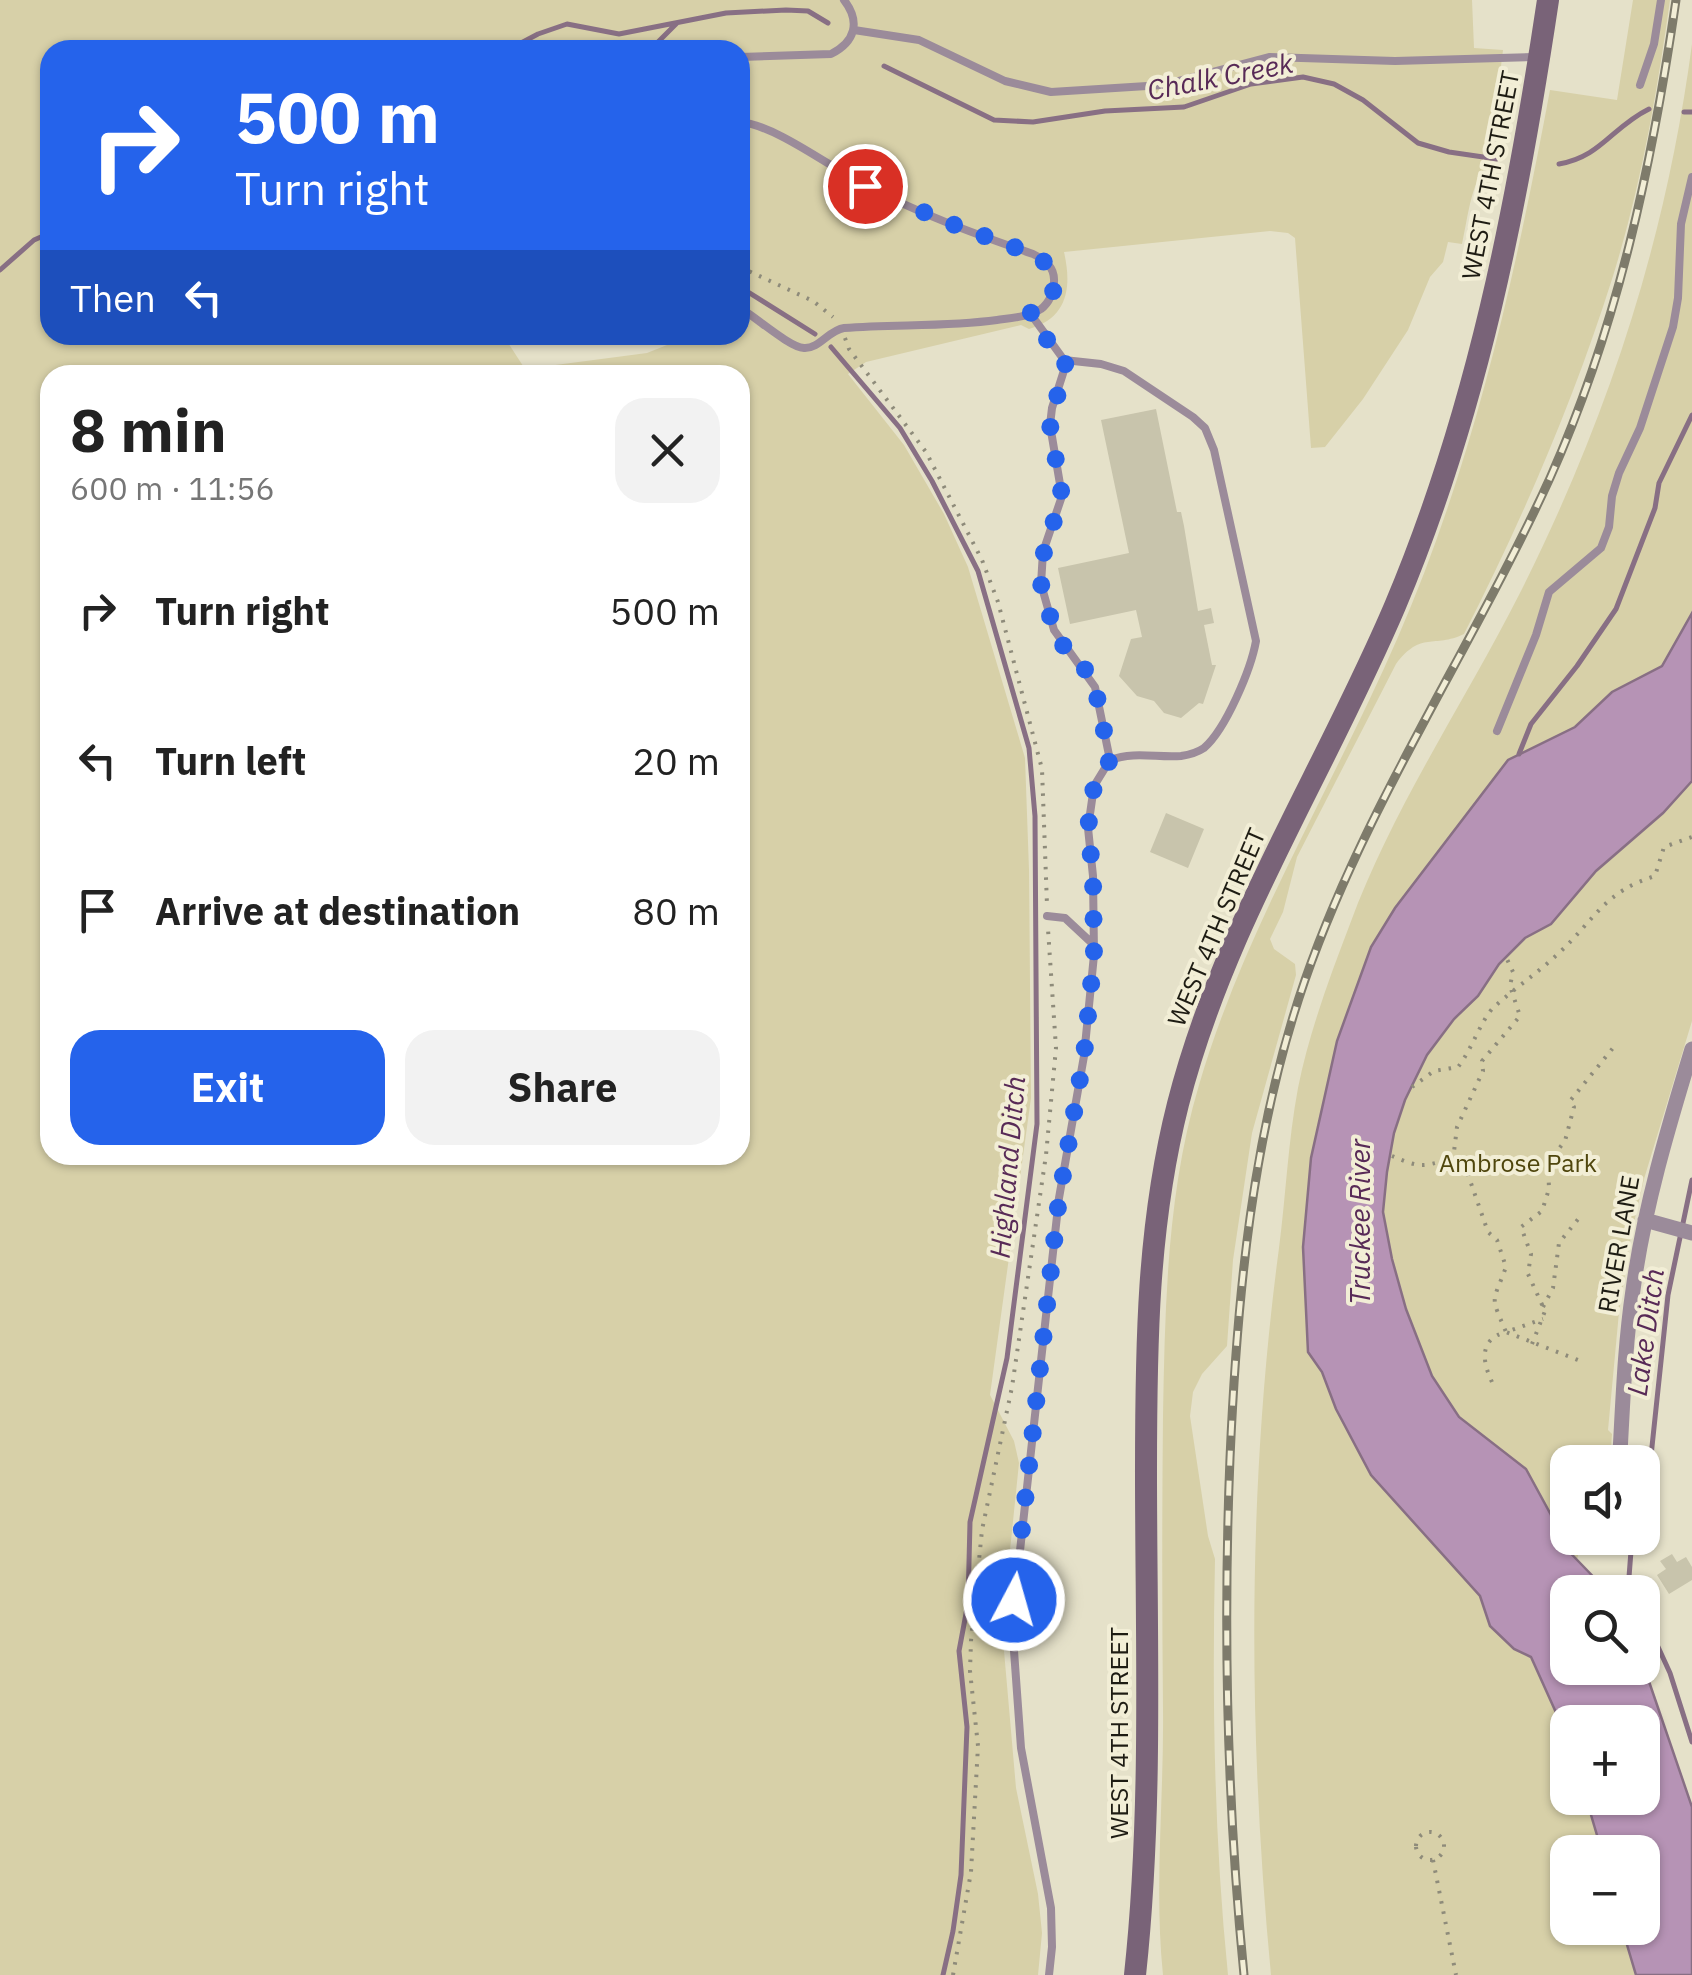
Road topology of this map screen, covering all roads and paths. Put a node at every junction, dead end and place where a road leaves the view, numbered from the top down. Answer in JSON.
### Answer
{"nodes":[{"id":1,"x":844,"y":0,"type":"edge"},
{"id":2,"x":1548,"y":0,"type":"edge"},
{"id":3,"x":1661,"y":0,"type":"edge"},
{"id":4,"x":854,"y":30,"type":"junction"},
{"id":5,"x":1540,"y":57,"type":"junction"},
{"id":6,"x":750,"y":58,"type":"edge"},
{"id":7,"x":1640,"y":86,"type":"dead end"},
{"id":8,"x":750,"y":125,"type":"edge"},
{"id":9,"x":1692,"y":177,"type":"edge"},
{"id":10,"x":750,"y":272,"type":"edge"},
{"id":11,"x":1030,"y":313,"type":"junction"},
{"id":12,"x":750,"y":315,"type":"edge"},
{"id":13,"x":840,"y":328,"type":"junction"},
{"id":14,"x":1066,"y":361,"type":"junction"},
{"id":15,"x":1497,"y":732,"type":"dead end"},
{"id":16,"x":1110,"y":760,"type":"junction"},
{"id":17,"x":1692,"y":837,"type":"edge"},
{"id":18,"x":1048,"y":916,"type":"junction"},
{"id":19,"x":1094,"y":944,"type":"junction"},
{"id":20,"x":1506,"y":957,"type":"dead end"},
{"id":21,"x":1514,"y":992,"type":"junction"},
{"id":22,"x":1617,"y":1043,"type":"dead end"},
{"id":23,"x":1692,"y":1049,"type":"edge"},
{"id":24,"x":1412,"y":1087,"type":"dead end"},
{"id":25,"x":1392,"y":1156,"type":"dead end"},
{"id":26,"x":1453,"y":1160,"type":"junction"},
{"id":27,"x":1579,"y":1218,"type":"dead end"},
{"id":28,"x":1646,"y":1220,"type":"junction"},
{"id":29,"x":1692,"y":1233,"type":"edge"},
{"id":30,"x":1543,"y":1308,"type":"junction"},
{"id":31,"x":1543,"y":1319,"type":"junction"},
{"id":32,"x":1506,"y":1332,"type":"junction"},
{"id":33,"x":1532,"y":1344,"type":"junction"},
{"id":34,"x":1578,"y":1360,"type":"dead end"},
{"id":35,"x":1492,"y":1382,"type":"dead end"},
{"id":36,"x":1620,"y":1445,"type":"edge"},
{"id":37,"x":1433,"y":1860,"type":"junction"},
{"id":38,"x":952,"y":1975,"type":"edge"},
{"id":39,"x":1049,"y":1975,"type":"edge"},
{"id":40,"x":1135,"y":1975,"type":"edge"},
{"id":41,"x":1456,"y":1975,"type":"edge"}],
"edges":[{"from":1,"to":4,"type":"lane"},
{"from":2,"to":5,"type":"main road","name":"WEST 4TH STREET"},
{"from":3,"to":7,"type":"lane"},
{"from":4,"to":5,"type":"lane"},
{"from":4,"to":6,"type":"lane"},
{"from":5,"to":40,"type":"main road","name":"WEST 4TH STREET"},
{"from":8,"to":11,"type":"lane"},
{"from":9,"to":15,"type":"lane"},
{"from":10,"to":13,"type":"path"},
{"from":11,"to":13,"type":"lane"},
{"from":11,"to":14,"type":"lane"},
{"from":12,"to":13,"type":"lane"},
{"from":13,"to":18,"type":"path"},
{"from":14,"to":16,"type":"lane"},
{"from":14,"to":16,"type":"lane"},
{"from":16,"to":19,"type":"lane"},
{"from":17,"to":21,"type":"path"},
{"from":18,"to":19,"type":"lane"},
{"from":18,"to":38,"type":"path"},
{"from":19,"to":39,"type":"lane"},
{"from":20,"to":21,"type":"path"},
{"from":21,"to":24,"type":"path"},
{"from":21,"to":26,"type":"path"},
{"from":22,"to":30,"type":"path"},
{"from":23,"to":28,"type":"street","name":"RIVER LANE"},
{"from":25,"to":26,"type":"path"},
{"from":26,"to":32,"type":"path"},
{"from":27,"to":30,"type":"path"},
{"from":28,"to":29,"type":"street"},
{"from":28,"to":36,"type":"street","name":"RIVER LANE"},
{"from":30,"to":31,"type":"path"},
{"from":31,"to":32,"type":"path"},
{"from":31,"to":33,"type":"path"},
{"from":32,"to":33,"type":"path"},
{"from":32,"to":35,"type":"path"},
{"from":33,"to":34,"type":"path"},
{"from":37,"to":37,"type":"path"},
{"from":37,"to":41,"type":"path"}]}
